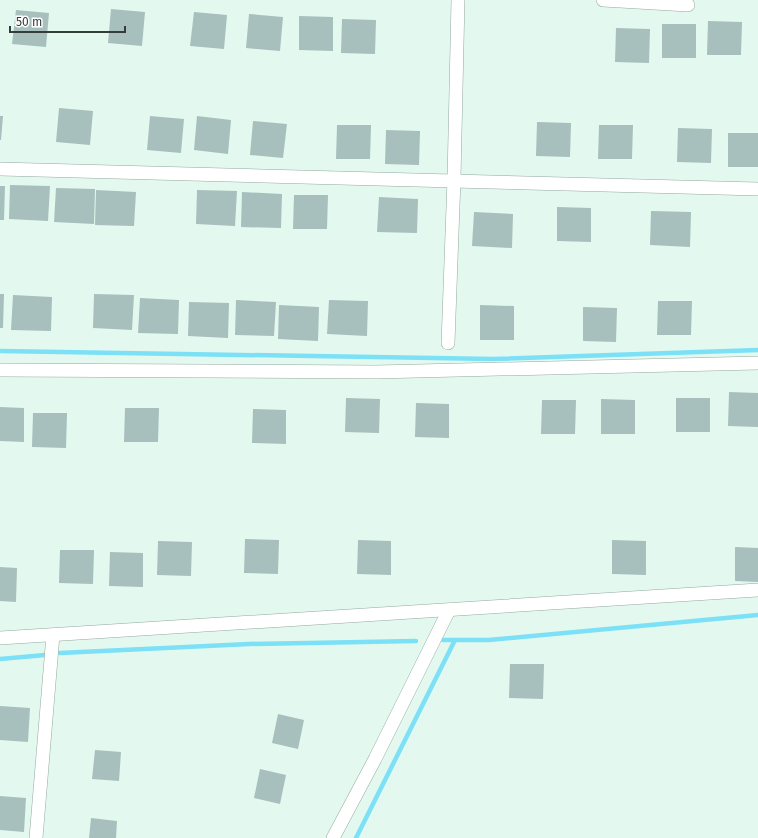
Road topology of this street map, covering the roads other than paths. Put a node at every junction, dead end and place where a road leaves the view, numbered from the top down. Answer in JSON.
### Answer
{"nodes":[{"id":1,"x":458,"y":0,"type":"edge"},
{"id":2,"x":603,"y":0,"type":"edge"},
{"id":3,"x":688,"y":5,"type":"dead end"},
{"id":4,"x":0,"y":169,"type":"edge"},
{"id":5,"x":454,"y":179,"type":"junction"},
{"id":6,"x":758,"y":189,"type":"edge"},
{"id":7,"x":448,"y":343,"type":"dead end"},
{"id":8,"x":758,"y":363,"type":"edge"},
{"id":9,"x":0,"y":370,"type":"edge"},
{"id":10,"x":758,"y":590,"type":"edge"},
{"id":11,"x":449,"y":610,"type":"junction"},
{"id":12,"x":53,"y":635,"type":"junction"},
{"id":13,"x":0,"y":638,"type":"edge"},
{"id":14,"x":36,"y":838,"type":"edge"},
{"id":15,"x":333,"y":838,"type":"edge"}],
"edges":[{"from":1,"to":5,"type":"street"},
{"from":2,"to":3,"type":"street"},
{"from":4,"to":5,"type":"street"},
{"from":5,"to":6,"type":"street"},
{"from":5,"to":7,"type":"street"},
{"from":8,"to":9,"type":"street"},
{"from":10,"to":11,"type":"street"},
{"from":11,"to":12,"type":"street"},
{"from":11,"to":15,"type":"street"},
{"from":12,"to":13,"type":"street"},
{"from":12,"to":14,"type":"street"}]}
